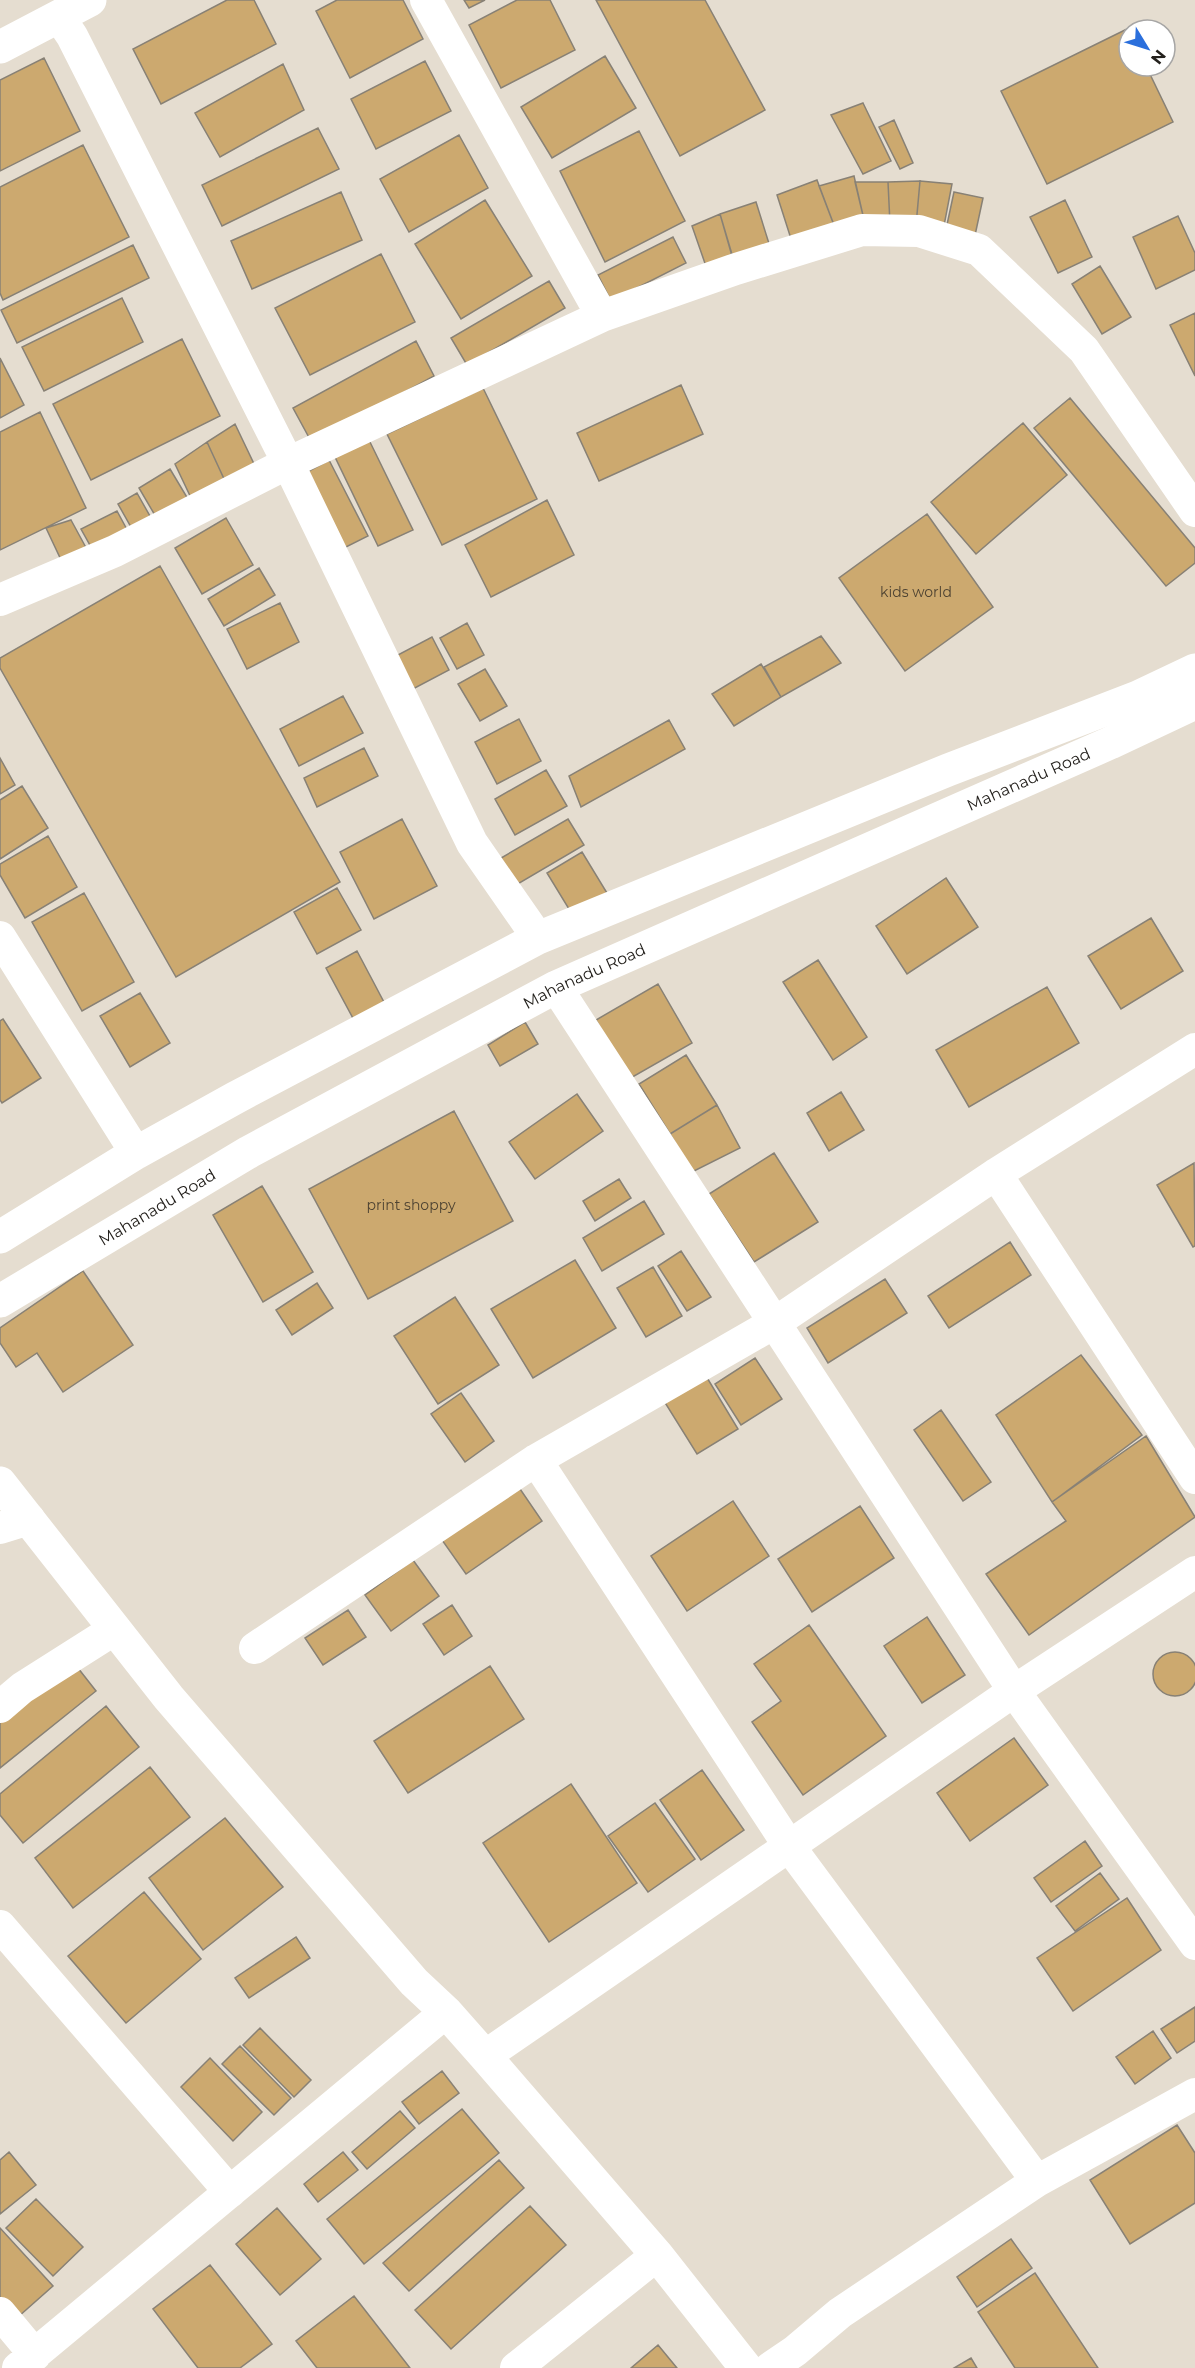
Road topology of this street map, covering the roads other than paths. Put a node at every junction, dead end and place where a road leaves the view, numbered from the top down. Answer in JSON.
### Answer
{"nodes":[{"id":1,"x":90,"y":0,"type":"edge"},
{"id":2,"x":426,"y":0,"type":"edge"},
{"id":3,"x":59,"y":17,"type":"junction"},
{"id":4,"x":0,"y":47,"type":"edge"},
{"id":5,"x":602,"y":316,"type":"junction"},
{"id":6,"x":288,"y":463,"type":"junction"},
{"id":7,"x":1195,"y":511,"type":"edge"},
{"id":8,"x":0,"y":600,"type":"edge"},
{"id":9,"x":1195,"y":670,"type":"edge"},
{"id":10,"x":1195,"y":703,"type":"edge"},
{"id":11,"x":0,"y":937,"type":"edge"},
{"id":12,"x":538,"y":938,"type":"junction"},
{"id":13,"x":556,"y":987,"type":"junction"},
{"id":14,"x":1195,"y":1049,"type":"edge"},
{"id":15,"x":136,"y":1154,"type":"junction"},
{"id":16,"x":996,"y":1174,"type":"junction"},
{"id":17,"x":0,"y":1237,"type":"edge"},
{"id":18,"x":0,"y":1301,"type":"edge"},
{"id":19,"x":776,"y":1322,"type":"junction"},
{"id":20,"x":536,"y":1460,"type":"junction"},
{"id":21,"x":1195,"y":1478,"type":"edge"},
{"id":22,"x":0,"y":1483,"type":"edge"},
{"id":23,"x":14,"y":1524,"type":"edge"},
{"id":24,"x":1195,"y":1572,"type":"edge"},
{"id":25,"x":115,"y":1629,"type":"junction"},
{"id":26,"x":255,"y":1648,"type":"dead end"},
{"id":27,"x":1014,"y":1690,"type":"junction"},
{"id":28,"x":0,"y":1707,"type":"edge"},
{"id":29,"x":789,"y":1846,"type":"junction"},
{"id":30,"x":0,"y":1926,"type":"edge"},
{"id":31,"x":1195,"y":1944,"type":"edge"},
{"id":32,"x":446,"y":2012,"type":"junction"},
{"id":33,"x":484,"y":2056,"type":"junction"},
{"id":34,"x":1195,"y":2094,"type":"edge"},
{"id":35,"x":1037,"y":2181,"type":"junction"},
{"id":36,"x":230,"y":2192,"type":"junction"},
{"id":37,"x":657,"y":2255,"type":"junction"},
{"id":38,"x":0,"y":2313,"type":"edge"},
{"id":39,"x":782,"y":2360,"type":"edge"},
{"id":40,"x":27,"y":2361,"type":"edge"},
{"id":41,"x":516,"y":2368,"type":"edge"},
{"id":42,"x":746,"y":2368,"type":"edge"}],
"edges":[{"from":1,"to":3,"type":"street"},
{"from":2,"to":5,"type":"street"},
{"from":3,"to":4,"type":"street"},
{"from":3,"to":6,"type":"street"},
{"from":5,"to":6,"type":"street"},
{"from":5,"to":7,"type":"street"},
{"from":6,"to":8,"type":"street"},
{"from":6,"to":12,"type":"street"},
{"from":9,"to":12,"type":"street","name":"Mahanadu Road"},
{"from":10,"to":13,"type":"street","name":"Mahanadu Road"},
{"from":11,"to":15,"type":"street"},
{"from":12,"to":15,"type":"street","name":"Mahanadu Road"},
{"from":13,"to":18,"type":"street","name":"Mahanadu Road"},
{"from":13,"to":19,"type":"street"},
{"from":14,"to":16,"type":"street"},
{"from":15,"to":17,"type":"street","name":"Mahanadu Road"},
{"from":16,"to":19,"type":"street"},
{"from":16,"to":21,"type":"street"},
{"from":19,"to":20,"type":"street"},
{"from":19,"to":27,"type":"street"},
{"from":20,"to":26,"type":"street"},
{"from":20,"to":29,"type":"street"},
{"from":22,"to":23,"type":"street"},
{"from":23,"to":25,"type":"street"},
{"from":24,"to":27,"type":"street"},
{"from":25,"to":28,"type":"street"},
{"from":25,"to":32,"type":"street"},
{"from":27,"to":29,"type":"street"},
{"from":27,"to":31,"type":"street"},
{"from":29,"to":33,"type":"street"},
{"from":29,"to":35,"type":"street"},
{"from":30,"to":36,"type":"street"},
{"from":32,"to":33,"type":"street"},
{"from":32,"to":36,"type":"street"},
{"from":33,"to":37,"type":"street"},
{"from":34,"to":35,"type":"street"},
{"from":35,"to":39,"type":"street"},
{"from":36,"to":40,"type":"street"},
{"from":37,"to":41,"type":"street"},
{"from":37,"to":42,"type":"street"},
{"from":38,"to":40,"type":"street"}]}
